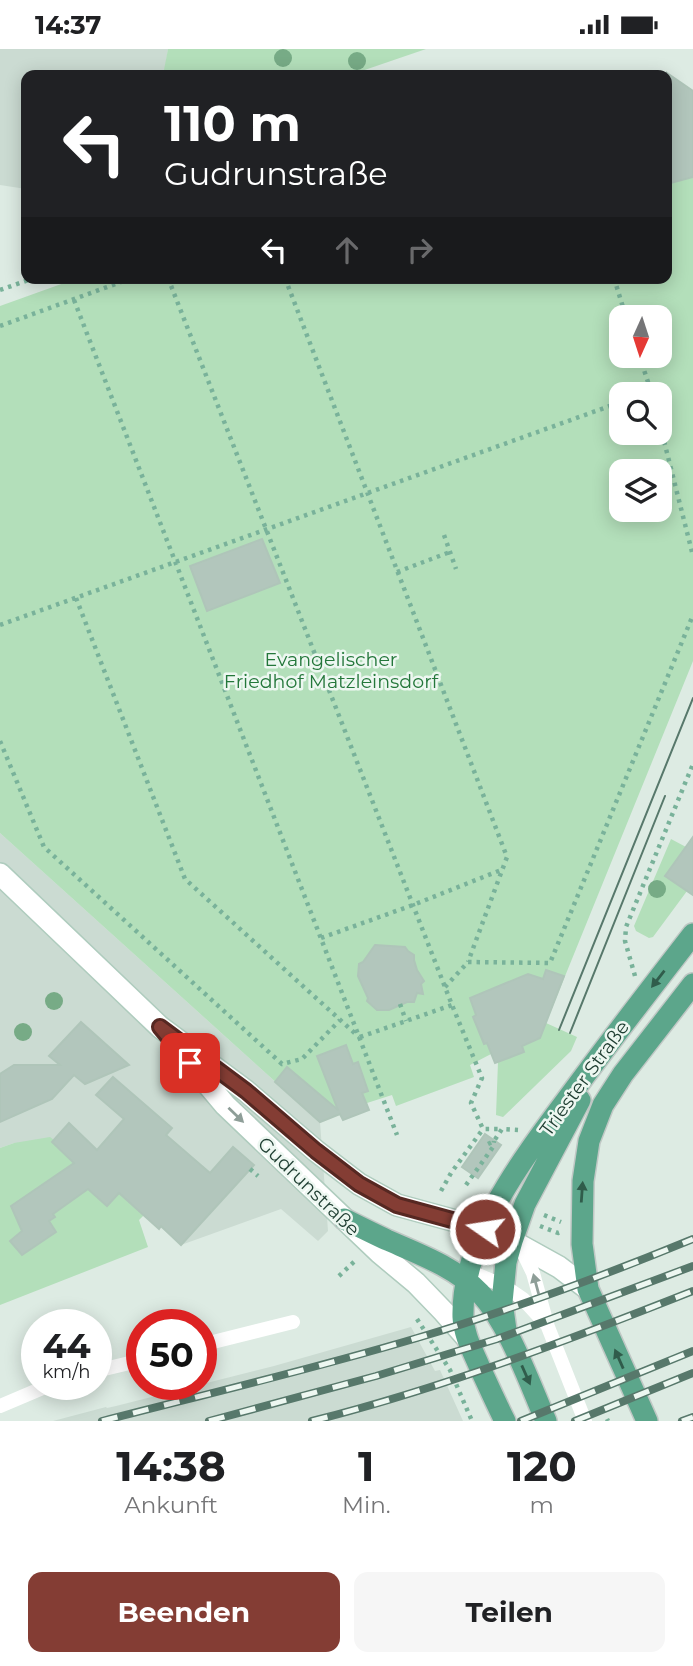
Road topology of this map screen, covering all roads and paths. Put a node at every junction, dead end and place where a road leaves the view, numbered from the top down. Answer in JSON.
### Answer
{"nodes":[{"id":1,"x":21,"y":283,"type":"edge"},
{"id":2,"x":116,"y":284,"type":"edge"},
{"id":3,"x":170,"y":284,"type":"edge"},
{"id":4,"x":287,"y":284,"type":"edge"},
{"id":5,"x":616,"y":284,"type":"edge"},
{"id":6,"x":0,"y":290,"type":"edge"},
{"id":7,"x":74,"y":300,"type":"junction"},
{"id":8,"x":622,"y":305,"type":"edge"},
{"id":9,"x":0,"y":326,"type":"edge"},
{"id":10,"x":609,"y":407,"type":"edge"},
{"id":11,"x":665,"y":445,"type":"edge"},
{"id":12,"x":366,"y":494,"type":"junction"},
{"id":13,"x":266,"y":530,"type":"junction"},
{"id":14,"x":444,"y":535,"type":"dead end"},
{"id":15,"x":450,"y":552,"type":"junction"},
{"id":16,"x":693,"y":556,"type":"edge"},
{"id":17,"x":176,"y":562,"type":"junction"},
{"id":18,"x":456,"y":569,"type":"dead end"},
{"id":19,"x":397,"y":572,"type":"junction"},
{"id":20,"x":76,"y":598,"type":"junction"},
{"id":21,"x":693,"y":615,"type":"edge"},
{"id":22,"x":0,"y":625,"type":"edge"},
{"id":23,"x":0,"y":741,"type":"edge"},
{"id":24,"x":693,"y":764,"type":"edge"},
{"id":25,"x":502,"y":870,"type":"junction"},
{"id":26,"x":0,"y":874,"type":"edge"},
{"id":27,"x":413,"y":905,"type":"junction"},
{"id":28,"x":693,"y":934,"type":"edge"},
{"id":29,"x":321,"y":938,"type":"junction"},
{"id":30,"x":468,"y":962,"type":"junction"},
{"id":31,"x":635,"y":977,"type":"dead end"},
{"id":32,"x":693,"y":984,"type":"edge"},
{"id":33,"x":445,"y":988,"type":"junction"},
{"id":34,"x":400,"y":1004,"type":"dead end"},
{"id":35,"x":452,"y":1005,"type":"junction"},
{"id":36,"x":340,"y":1020,"type":"junction"},
{"id":37,"x":406,"y":1021,"type":"junction"},
{"id":38,"x":622,"y":1025,"type":"junction"},
{"id":39,"x":160,"y":1027,"type":"junction"},
{"id":40,"x":360,"y":1037,"type":"junction"},
{"id":41,"x":484,"y":1129,"type":"junction"},
{"id":42,"x":502,"y":1129,"type":"junction"},
{"id":43,"x":524,"y":1130,"type":"dead end"},
{"id":44,"x":397,"y":1135,"type":"dead end"},
{"id":45,"x":494,"y":1141,"type":"junction"},
{"id":46,"x":488,"y":1145,"type":"dead end"},
{"id":47,"x":250,"y":1169,"type":"dead end"},
{"id":48,"x":258,"y":1176,"type":"dead end"},
{"id":49,"x":466,"y":1185,"type":"dead end"},
{"id":50,"x":441,"y":1192,"type":"dead end"},
{"id":51,"x":344,"y":1219,"type":"junction"},
{"id":52,"x":485,"y":1229,"type":"junction"},
{"id":53,"x":515,"y":1242,"type":"junction"},
{"id":54,"x":355,"y":1260,"type":"dead end"},
{"id":55,"x":339,"y":1276,"type":"dead end"},
{"id":56,"x":468,"y":1276,"type":"junction"},
{"id":57,"x":504,"y":1286,"type":"junction"},
{"id":58,"x":588,"y":1289,"type":"junction"},
{"id":59,"x":412,"y":1312,"type":"dead end"},
{"id":60,"x":293,"y":1322,"type":"dead end"},
{"id":61,"x":548,"y":1327,"type":"junction"},
{"id":62,"x":506,"y":1330,"type":"junction"},
{"id":63,"x":467,"y":1338,"type":"junction"},
{"id":64,"x":217,"y":1341,"type":"edge"},
{"id":65,"x":21,"y":1397,"type":"edge"},
{"id":66,"x":0,"y":1406,"type":"edge"},
{"id":67,"x":472,"y":1421,"type":"edge"},
{"id":68,"x":505,"y":1421,"type":"edge"},
{"id":69,"x":547,"y":1421,"type":"edge"},
{"id":70,"x":585,"y":1421,"type":"edge"},
{"id":71,"x":647,"y":1421,"type":"edge"}],
"edges":[{"from":1,"to":6,"type":"path"},
{"from":2,"to":7,"type":"path"},
{"from":3,"to":13,"type":"path"},
{"from":4,"to":12,"type":"path"},
{"from":5,"to":8,"type":"path"},
{"from":7,"to":9,"type":"path"},
{"from":7,"to":17,"type":"path"},
{"from":10,"to":12,"type":"path"},
{"from":11,"to":16,"type":"path"},
{"from":12,"to":13,"type":"path"},
{"from":12,"to":19,"type":"path"},
{"from":13,"to":17,"type":"path"},
{"from":13,"to":27,"type":"path"},
{"from":14,"to":15,"type":"path"},
{"from":15,"to":18,"type":"path"},
{"from":15,"to":19,"type":"path"},
{"from":17,"to":20,"type":"path"},
{"from":17,"to":29,"type":"path"},
{"from":19,"to":25,"type":"path"},
{"from":20,"to":22,"type":"path"},
{"from":20,"to":36,"type":"path"},
{"from":21,"to":30,"type":"path"},
{"from":23,"to":36,"type":"path"},
{"from":24,"to":31,"type":"path"},
{"from":25,"to":27,"type":"path"},
{"from":25,"to":30,"type":"path"},
{"from":26,"to":39,"type":"main road","name":"Gudrunstraße"},
{"from":27,"to":29,"type":"path"},
{"from":27,"to":33,"type":"path"},
{"from":28,"to":38,"type":"main road","name":"Triester Straße","one_way":true},
{"from":29,"to":40,"type":"path"},
{"from":30,"to":33,"type":"path"},
{"from":58,"to":32,"type":"main road","name":"Triester Straße","one_way":true},
{"from":33,"to":35,"type":"path"},
{"from":34,"to":37,"type":"path"},
{"from":35,"to":37,"type":"path"},
{"from":35,"to":41,"type":"path"},
{"from":36,"to":40,"type":"path"},
{"from":37,"to":40,"type":"path"},
{"from":38,"to":52,"type":"main road","name":"Triester Straße"},
{"from":38,"to":53,"type":"main road"},
{"from":39,"to":51,"type":"main road","name":"Gudrunstraße","one_way":true},
{"from":39,"to":52,"type":"main road","name":"Gudrunstraße"},
{"from":40,"to":44,"type":"path"},
{"from":41,"to":42,"type":"path"},
{"from":41,"to":50,"type":"path"},
{"from":42,"to":43,"type":"path"},
{"from":42,"to":45,"type":"path"},
{"from":45,"to":46,"type":"path"},
{"from":45,"to":49,"type":"path"},
{"from":47,"to":48,"type":"path"},
{"from":51,"to":56,"type":"main road"},
{"from":51,"to":63,"type":"main road","name":"Gudrunstraße"},
{"from":52,"to":53,"type":"main road","name":"Gudrunstraße"},
{"from":52,"to":56,"type":"main road","name":"Triester Straße"},
{"from":53,"to":57,"type":"main road"},
{"from":53,"to":58,"type":"main road","name":"Gudrunstraße"},
{"from":61,"to":53,"type":"lane","one_way":true},
{"from":54,"to":55,"type":"path"},
{"from":56,"to":57,"type":"lane"},
{"from":56,"to":62,"type":"main road"},
{"from":56,"to":63,"type":"main road","name":"Triester Straße"},
{"from":57,"to":61,"type":"lane"},
{"from":57,"to":62,"type":"main road"},
{"from":71,"to":58,"type":"main road","name":"Triester Straße","one_way":true},
{"from":59,"to":67,"type":"path"},
{"from":60,"to":64,"type":"lane"},
{"from":61,"to":70,"type":"lane"},
{"from":62,"to":69,"type":"main road","one_way":true},
{"from":63,"to":68,"type":"main road"},
{"from":65,"to":66,"type":"lane"}]}
